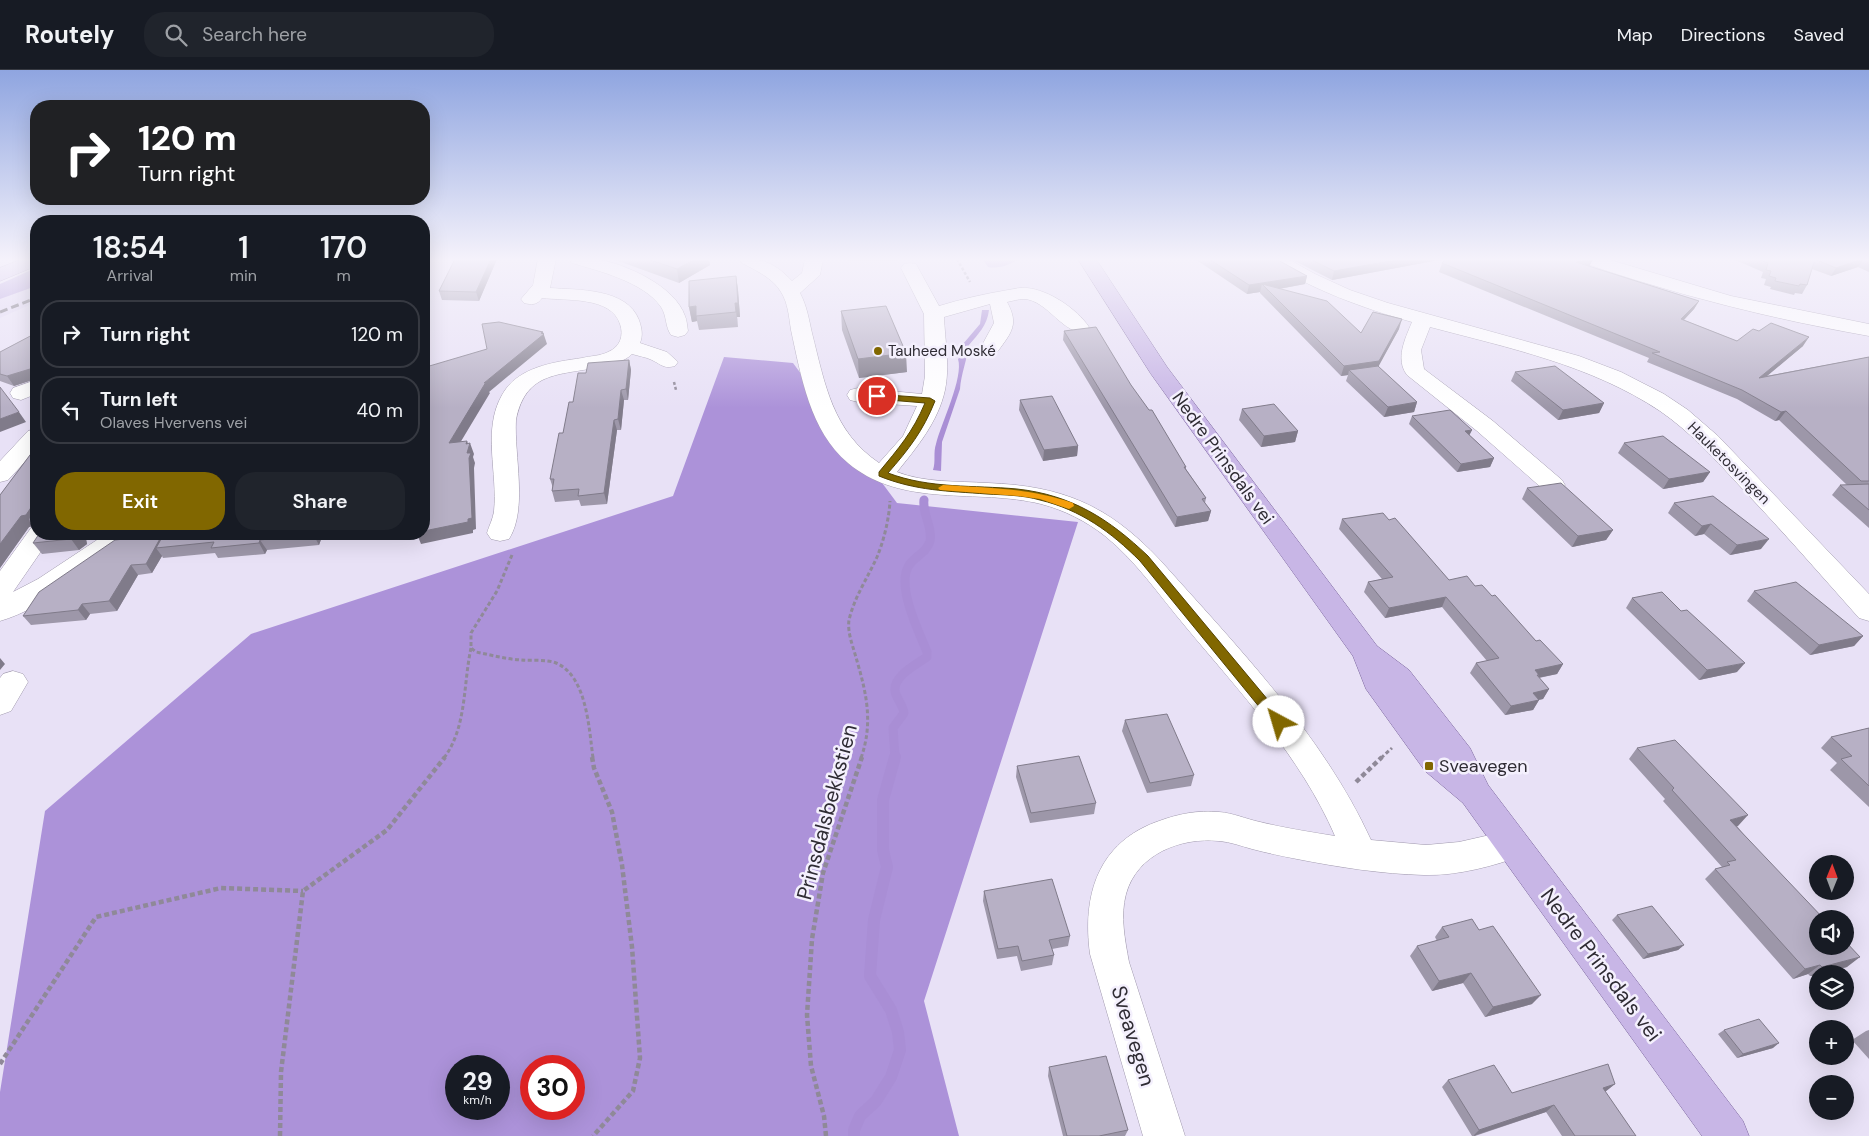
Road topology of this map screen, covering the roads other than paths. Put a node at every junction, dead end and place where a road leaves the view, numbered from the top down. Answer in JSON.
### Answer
{"nodes":[{"id":1,"x":619,"y":309,"type":"edge"},
{"id":2,"x":673,"y":309,"type":"edge"},
{"id":3,"x":795,"y":309,"type":"edge"},
{"id":4,"x":931,"y":309,"type":"edge"},
{"id":5,"x":947,"y":309,"type":"edge"},
{"id":6,"x":1001,"y":309,"type":"edge"},
{"id":7,"x":1058,"y":309,"type":"edge"},
{"id":8,"x":1119,"y":309,"type":"edge"},
{"id":9,"x":1392,"y":309,"type":"edge"},
{"id":10,"x":1767,"y":309,"type":"edge"},
{"id":11,"x":934,"y":314,"type":"junction"},
{"id":12,"x":1423,"y":319,"type":"junction"},
{"id":13,"x":1079,"y":327,"type":"edge"},
{"id":14,"x":1869,"y":330,"type":"edge"},
{"id":15,"x":678,"y":331,"type":"dead end"},
{"id":16,"x":628,"y":346,"type":"junction"},
{"id":17,"x":991,"y":347,"type":"dead end"},
{"id":18,"x":668,"y":362,"type":"dead end"},
{"id":19,"x":858,"y":395,"type":"dead end"},
{"id":20,"x":930,"y":401,"type":"junction"},
{"id":21,"x":30,"y":443,"type":"edge"},
{"id":22,"x":882,"y":474,"type":"junction"},
{"id":23,"x":0,"y":476,"type":"edge"},
{"id":24,"x":1553,"y":485,"type":"edge"},
{"id":25,"x":500,"y":533,"type":"road end"},
{"id":26,"x":36,"y":540,"type":"edge"},
{"id":27,"x":114,"y":540,"type":"edge"},
{"id":28,"x":0,"y":591,"type":"edge"},
{"id":29,"x":0,"y":611,"type":"edge"},
{"id":30,"x":1869,"y":611,"type":"edge"},
{"id":31,"x":1512,"y":844,"type":"junction"},
{"id":32,"x":1360,"y":854,"type":"junction"},
{"id":33,"x":1164,"y":1136,"type":"edge"},
{"id":34,"x":1728,"y":1136,"type":"edge"}],
"edges":[{"from":1,"to":16,"type":"street"},
{"from":2,"to":15,"type":"street"},
{"from":3,"to":22,"type":"street"},
{"from":4,"to":11,"type":"street"},
{"from":5,"to":11,"type":"street"},
{"from":6,"to":17,"type":"street"},
{"from":7,"to":13,"type":"street"},
{"from":8,"to":31,"type":"main road","name":"Nedre Prinsdals vei"},
{"from":9,"to":12,"type":"street","name":"Hauketosvingen"},
{"from":10,"to":14,"type":"street"},
{"from":11,"to":20,"type":"street"},
{"from":12,"to":24,"type":"street"},
{"from":12,"to":30,"type":"street","name":"Hauketosvingen"},
{"from":16,"to":18,"type":"street"},
{"from":16,"to":25,"type":"street"},
{"from":19,"to":20,"type":"street"},
{"from":20,"to":22,"type":"street"},
{"from":21,"to":23,"type":"street"},
{"from":22,"to":32,"type":"street"},
{"from":26,"to":28,"type":"street"},
{"from":27,"to":29,"type":"street"},
{"from":31,"to":32,"type":"street","name":"Sveavegen"},
{"from":31,"to":34,"type":"main road","name":"Nedre Prinsdals vei"},
{"from":32,"to":33,"type":"street","name":"Sveavegen"}]}
